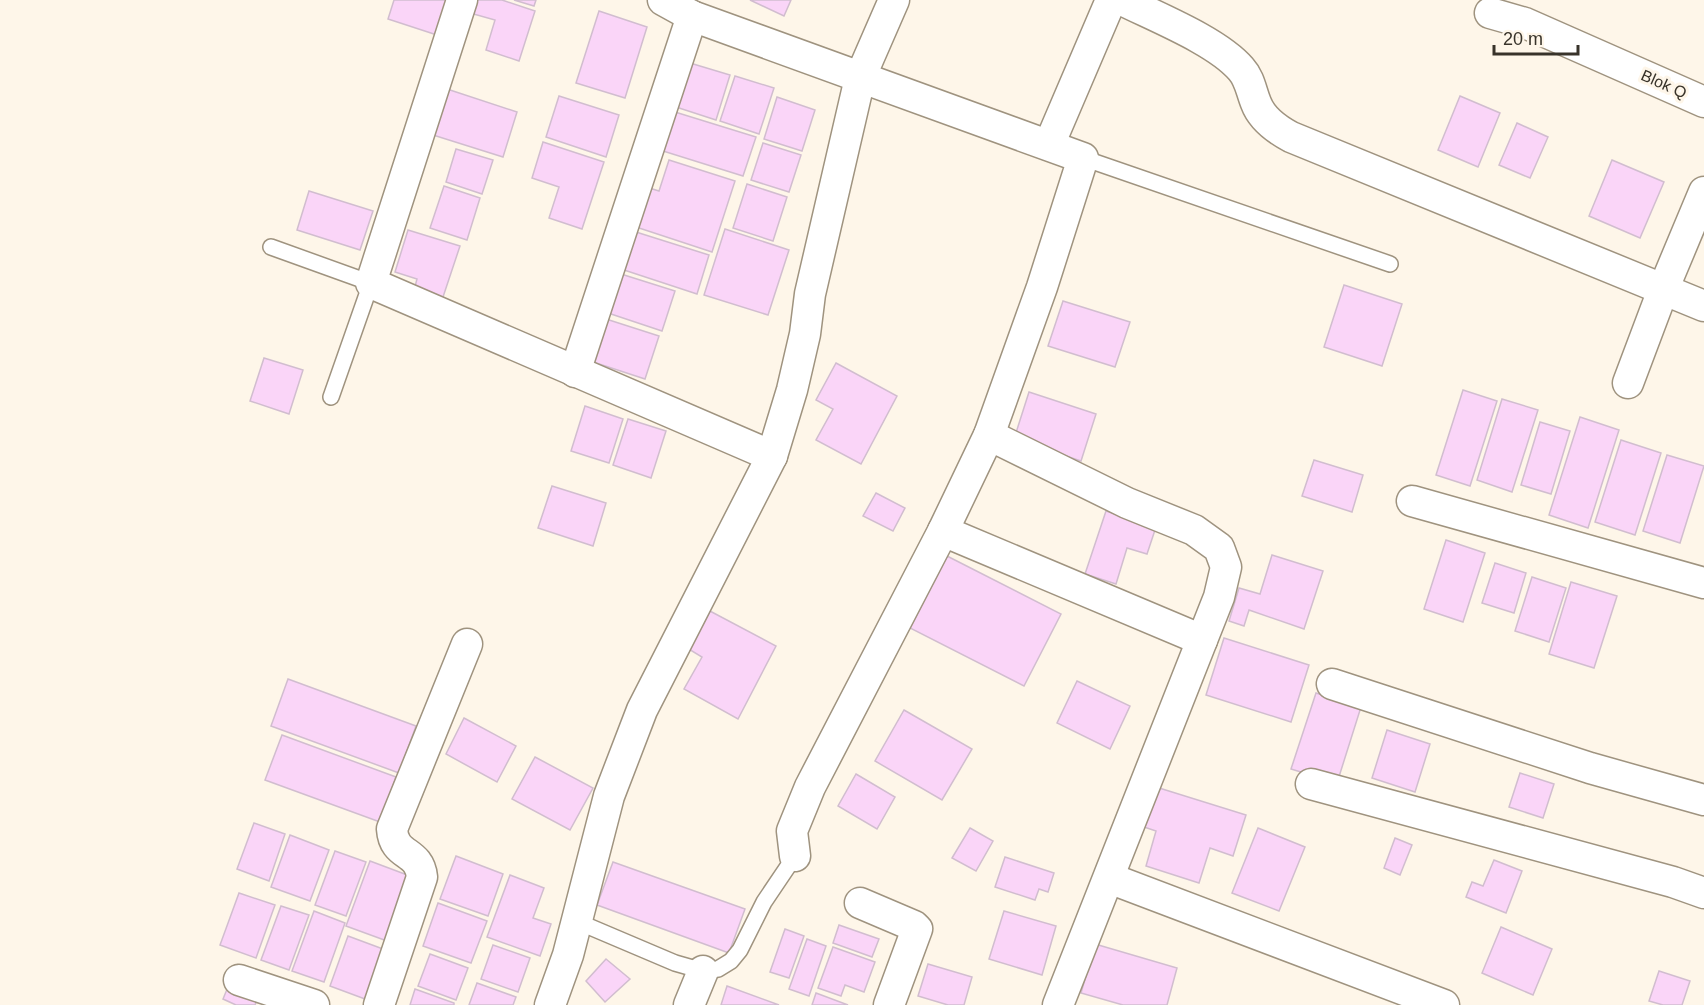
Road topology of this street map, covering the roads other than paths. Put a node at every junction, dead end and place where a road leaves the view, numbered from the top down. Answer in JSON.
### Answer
{"nodes":[{"id":1,"x":462,"y":0,"type":"edge"},
{"id":2,"x":663,"y":0,"type":"edge"},
{"id":3,"x":894,"y":0,"type":"edge"},
{"id":4,"x":1111,"y":0,"type":"edge"},
{"id":5,"x":1122,"y":0,"type":"edge"},
{"id":6,"x":1490,"y":13,"type":"dead end"},
{"id":7,"x":692,"y":16,"type":"junction"},
{"id":8,"x":860,"y":78,"type":"junction"},
{"id":9,"x":1704,"y":102,"type":"edge"},
{"id":10,"x":1049,"y":145,"type":"junction"},
{"id":11,"x":1083,"y":158,"type":"junction"},
{"id":12,"x":1704,"y":192,"type":"edge"},
{"id":13,"x":271,"y":247,"type":"dead end"},
{"id":14,"x":1390,"y":264,"type":"dead end"},
{"id":15,"x":371,"y":283,"type":"junction"},
{"id":16,"x":1663,"y":290,"type":"junction"},
{"id":17,"x":1704,"y":306,"type":"edge"},
{"id":18,"x":575,"y":372,"type":"junction"},
{"id":19,"x":1628,"y":382,"type":"dead end"},
{"id":20,"x":331,"y":397,"type":"dead end"},
{"id":21,"x":989,"y":435,"type":"junction"},
{"id":22,"x":772,"y":456,"type":"junction"},
{"id":23,"x":1412,"y":501,"type":"dead end"},
{"id":24,"x":943,"y":531,"type":"junction"},
{"id":25,"x":1704,"y":583,"type":"edge"},
{"id":26,"x":1202,"y":640,"type":"junction"},
{"id":27,"x":467,"y":644,"type":"dead end"},
{"id":28,"x":1332,"y":684,"type":"dead end"},
{"id":29,"x":1311,"y":784,"type":"dead end"},
{"id":30,"x":1704,"y":801,"type":"edge"},
{"id":31,"x":795,"y":855,"type":"joint"},
{"id":32,"x":1109,"y":878,"type":"junction"},
{"id":33,"x":1704,"y":892,"type":"edge"},
{"id":34,"x":860,"y":903,"type":"dead end"},
{"id":35,"x":576,"y":921,"type":"junction"},
{"id":36,"x":703,"y":971,"type":"junction"},
{"id":37,"x":239,"y":980,"type":"dead end"},
{"id":38,"x":314,"y":1005,"type":"edge"},
{"id":39,"x":379,"y":1005,"type":"edge"},
{"id":40,"x":550,"y":1005,"type":"edge"},
{"id":41,"x":689,"y":1005,"type":"edge"},
{"id":42,"x":889,"y":1005,"type":"edge"},
{"id":43,"x":1058,"y":1005,"type":"edge"},
{"id":44,"x":1444,"y":1005,"type":"edge"}],
"edges":[{"from":1,"to":15,"type":"street"},
{"from":2,"to":7,"type":"street"},
{"from":3,"to":8,"type":"street"},
{"from":4,"to":10,"type":"street"},
{"from":5,"to":16,"type":"street"},
{"from":6,"to":9,"type":"street","name":"Blok Q"},
{"from":7,"to":8,"type":"street"},
{"from":7,"to":18,"type":"street"},
{"from":8,"to":10,"type":"street"},
{"from":8,"to":22,"type":"street"},
{"from":10,"to":11,"type":"street"},
{"from":11,"to":14,"type":"lane"},
{"from":11,"to":21,"type":"street"},
{"from":12,"to":16,"type":"street"},
{"from":13,"to":15,"type":"lane"},
{"from":15,"to":18,"type":"street"},
{"from":15,"to":20,"type":"lane"},
{"from":16,"to":17,"type":"street"},
{"from":16,"to":19,"type":"street"},
{"from":18,"to":22,"type":"street"},
{"from":21,"to":24,"type":"street"},
{"from":21,"to":26,"type":"street"},
{"from":22,"to":35,"type":"street"},
{"from":23,"to":25,"type":"street"},
{"from":24,"to":26,"type":"street"},
{"from":24,"to":31,"type":"street"},
{"from":26,"to":32,"type":"street"},
{"from":27,"to":39,"type":"street"},
{"from":28,"to":30,"type":"street"},
{"from":29,"to":33,"type":"street"},
{"from":31,"to":36,"type":"lane"},
{"from":32,"to":43,"type":"street"},
{"from":32,"to":44,"type":"street"},
{"from":34,"to":42,"type":"street"},
{"from":35,"to":36,"type":"lane"},
{"from":35,"to":40,"type":"street"},
{"from":36,"to":41,"type":"street"},
{"from":37,"to":38,"type":"street"}]}
